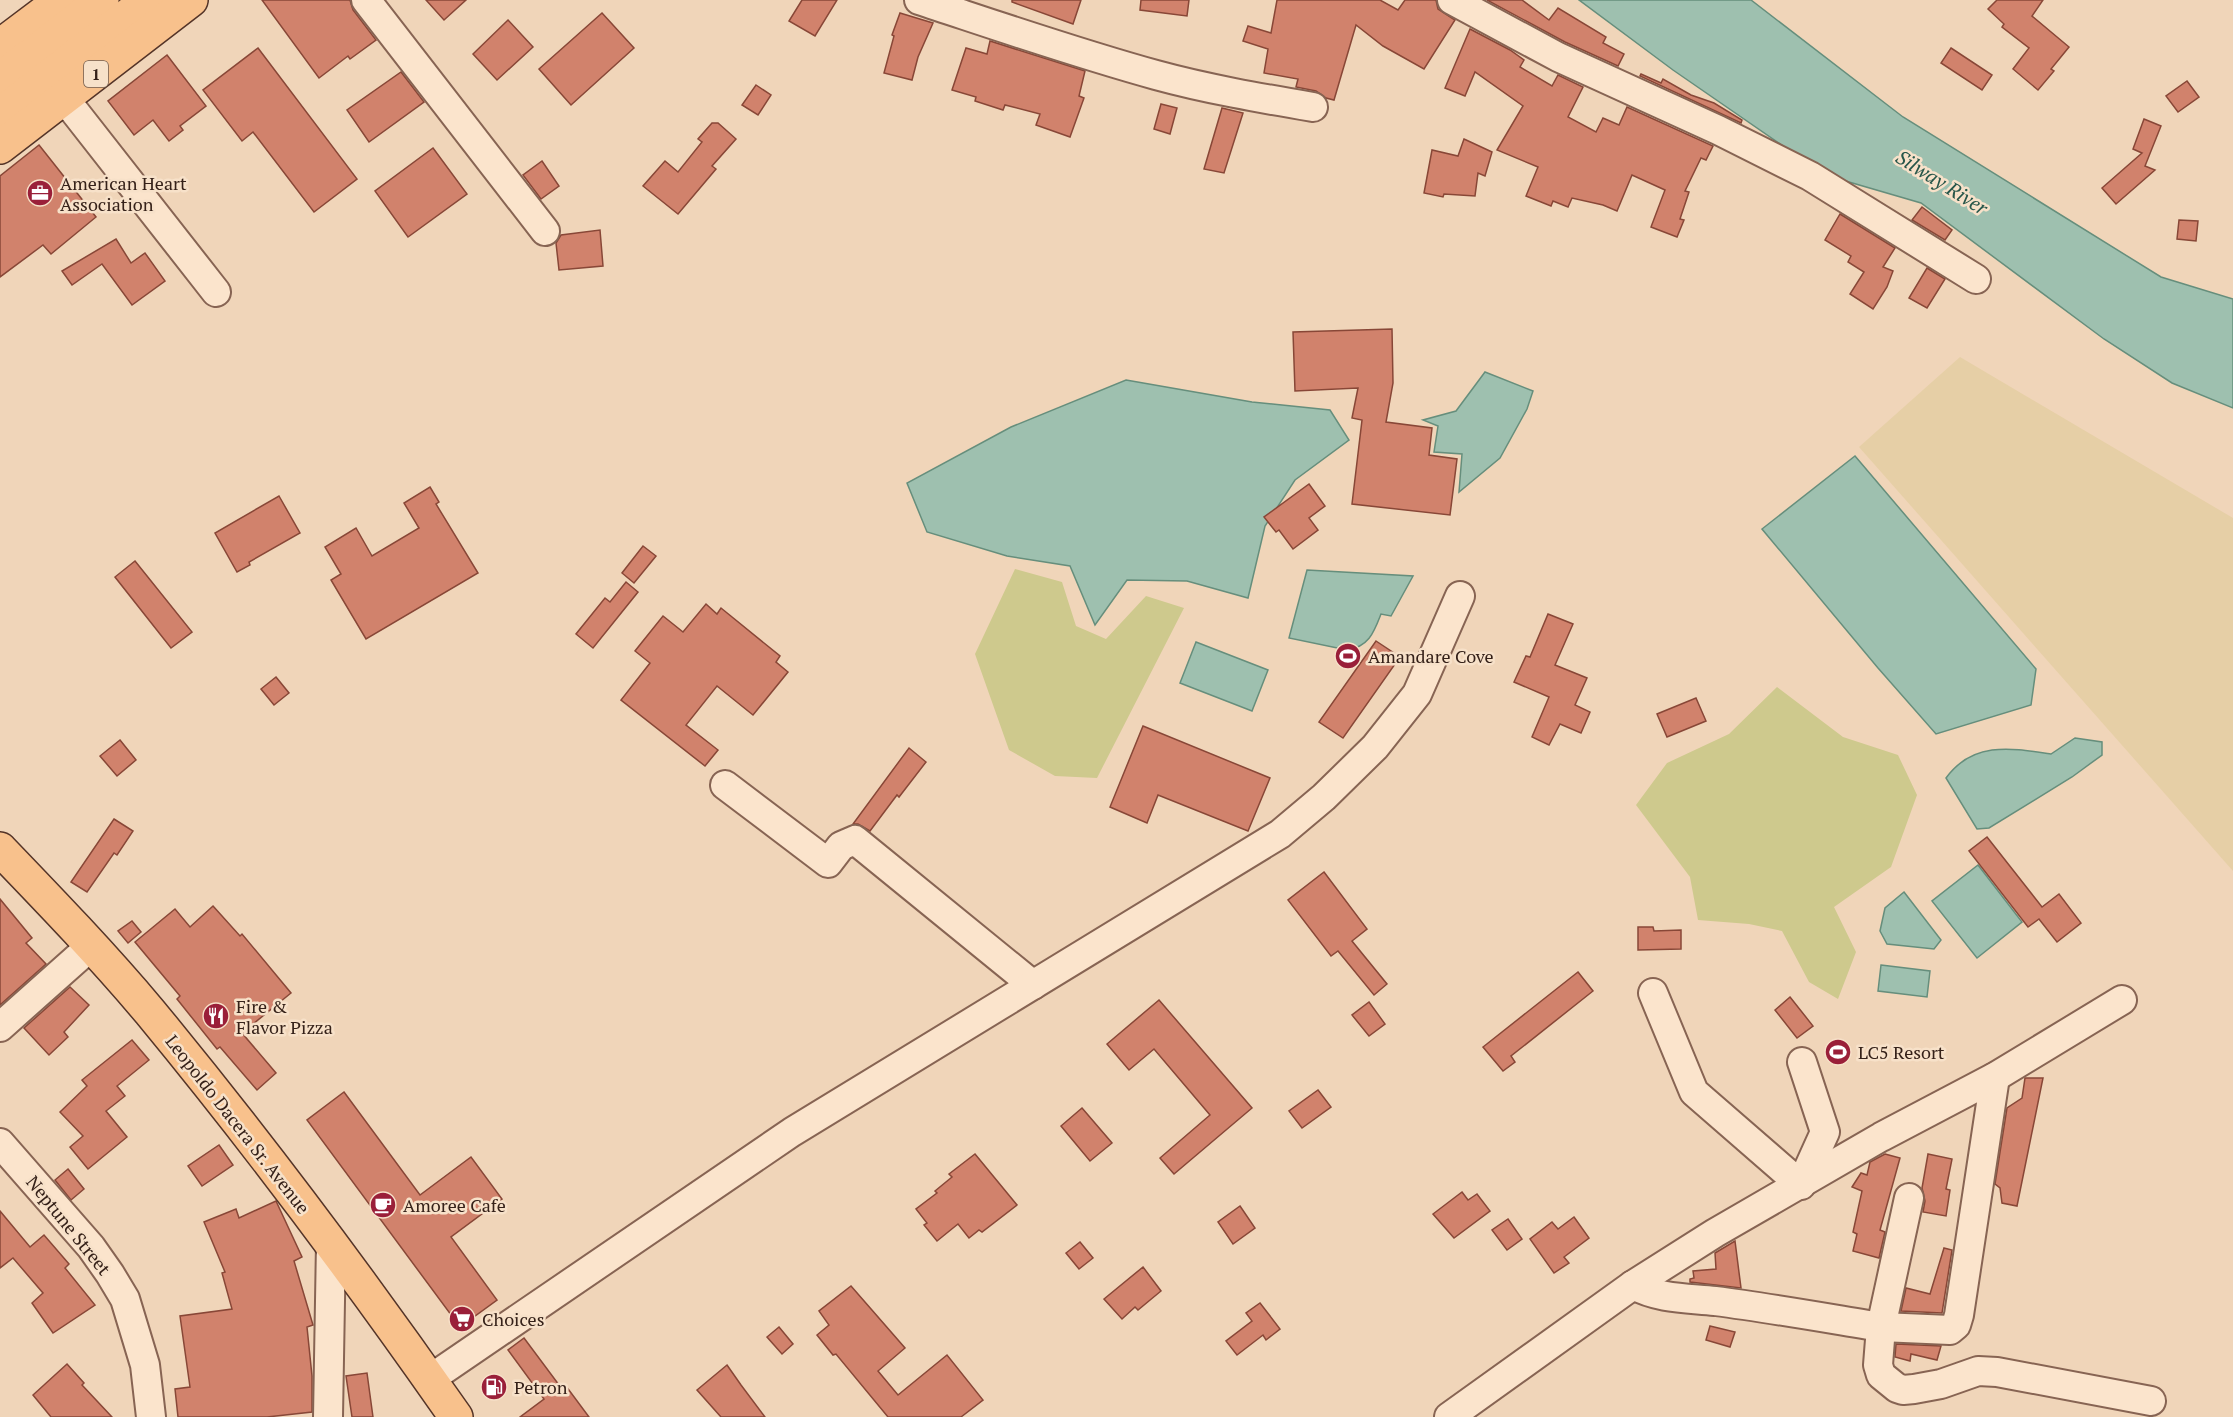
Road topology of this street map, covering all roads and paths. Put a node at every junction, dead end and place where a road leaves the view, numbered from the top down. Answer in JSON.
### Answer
{"nodes":[{"id":1,"x":61,"y":0,"type":"edge"},
{"id":2,"x":102,"y":0,"type":"edge"},
{"id":3,"x":148,"y":0,"type":"edge"},
{"id":4,"x":191,"y":0,"type":"edge"},
{"id":5,"x":366,"y":0,"type":"edge"},
{"id":6,"x":920,"y":0,"type":"edge"},
{"id":7,"x":1452,"y":0,"type":"edge"},
{"id":8,"x":0,"y":46,"type":"edge"},
{"id":9,"x":0,"y":79,"type":"edge"},
{"id":10,"x":64,"y":98,"type":"junction"},
{"id":11,"x":1313,"y":107,"type":"dead end"},
{"id":12,"x":0,"y":114,"type":"edge"},
{"id":13,"x":0,"y":147,"type":"edge"},
{"id":14,"x":545,"y":231,"type":"dead end"},
{"id":15,"x":1976,"y":279,"type":"dead end"},
{"id":16,"x":216,"y":292,"type":"dead end"},
{"id":17,"x":1460,"y":596,"type":"dead end"},
{"id":18,"x":724,"y":785,"type":"dead end"},
{"id":19,"x":0,"y":849,"type":"edge"},
{"id":20,"x":91,"y":946,"type":"junction"},
{"id":21,"x":1033,"y":985,"type":"junction"},
{"id":22,"x":1653,"y":993,"type":"dead end"},
{"id":23,"x":2122,"y":1000,"type":"dead end"},
{"id":24,"x":0,"y":1027,"type":"edge"},
{"id":25,"x":1802,"y":1062,"type":"dead end"},
{"id":26,"x":1995,"y":1077,"type":"junction"},
{"id":27,"x":0,"y":1143,"type":"edge"},
{"id":28,"x":1801,"y":1185,"type":"junction"},
{"id":29,"x":1909,"y":1198,"type":"dead end"},
{"id":30,"x":331,"y":1243,"type":"junction"},
{"id":31,"x":1633,"y":1285,"type":"junction"},
{"id":32,"x":1881,"y":1327,"type":"junction"},
{"id":33,"x":430,"y":1379,"type":"junction"},
{"id":34,"x":2151,"y":1401,"type":"dead end"},
{"id":35,"x":151,"y":1417,"type":"edge"},
{"id":36,"x":328,"y":1417,"type":"edge"},
{"id":37,"x":456,"y":1417,"type":"edge"},
{"id":38,"x":1449,"y":1417,"type":"edge"}],
"edges":[{"from":1,"to":8,"type":"main road"},
{"from":2,"to":9,"type":"main road"},
{"from":3,"to":12,"type":"main road","number":"1"},
{"from":4,"to":10,"type":"main road","number":"1"},
{"from":5,"to":14,"type":"street"},
{"from":6,"to":11,"type":"street"},
{"from":7,"to":15,"type":"street"},
{"from":10,"to":13,"type":"main road","number":"1"},
{"from":10,"to":16,"type":"street"},
{"from":17,"to":21,"type":"street"},
{"from":18,"to":21,"type":"street"},
{"from":19,"to":20,"type":"main road","name":"Leopoldo Dacera Sr. Avenue"},
{"from":20,"to":24,"type":"street"},
{"from":20,"to":30,"type":"main road","name":"Leopoldo Dacera Sr. Avenue"},
{"from":21,"to":33,"type":"street"},
{"from":22,"to":28,"type":"street"},
{"from":23,"to":26,"type":"street"},
{"from":25,"to":28,"type":"street"},
{"from":26,"to":28,"type":"street"},
{"from":26,"to":32,"type":"street"},
{"from":27,"to":35,"type":"street","name":"Neptune Street"},
{"from":28,"to":31,"type":"street"},
{"from":29,"to":32,"type":"street"},
{"from":30,"to":33,"type":"main road","name":"Leopoldo Dacera Sr. Avenue"},
{"from":30,"to":36,"type":"street"},
{"from":31,"to":32,"type":"street"},
{"from":31,"to":38,"type":"street"},
{"from":32,"to":34,"type":"street"},
{"from":33,"to":37,"type":"main road","name":"Leopoldo Dacera Sr. Avenue"}]}
